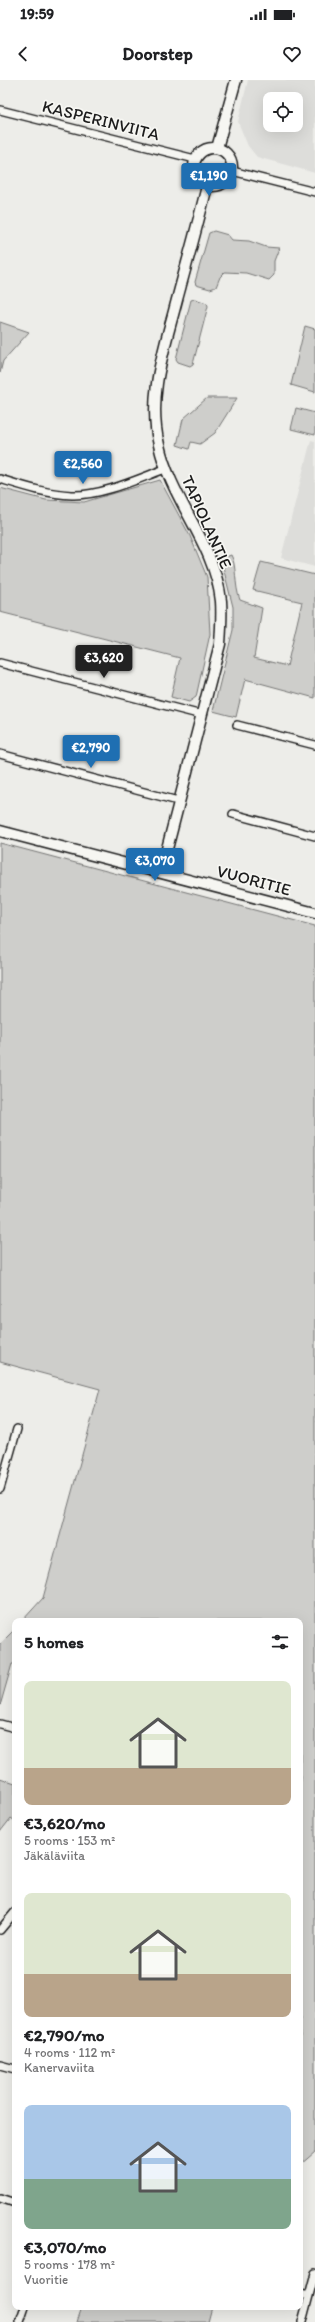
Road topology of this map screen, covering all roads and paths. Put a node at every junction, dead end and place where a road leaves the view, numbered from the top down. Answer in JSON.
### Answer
{"nodes":[{"id":1,"x":236,"y":80,"type":"edge"},
{"id":2,"x":0,"y":110,"type":"edge"},
{"id":3,"x":217,"y":148,"type":"junction"},
{"id":4,"x":195,"y":159,"type":"junction"},
{"id":5,"x":232,"y":171,"type":"junction"},
{"id":6,"x":207,"y":186,"type":"junction"},
{"id":7,"x":315,"y":192,"type":"edge"},
{"id":8,"x":166,"y":469,"type":"junction"},
{"id":9,"x":0,"y":479,"type":"edge"},
{"id":10,"x":0,"y":662,"type":"edge"},
{"id":11,"x":202,"y":715,"type":"junction"},
{"id":12,"x":237,"y":725,"type":"dead end"},
{"id":13,"x":315,"y":745,"type":"edge"},
{"id":14,"x":0,"y":754,"type":"edge"},
{"id":15,"x":178,"y":801,"type":"junction"},
{"id":16,"x":233,"y":814,"type":"dead end"},
{"id":17,"x":0,"y":831,"type":"edge"},
{"id":18,"x":315,"y":836,"type":"edge"},
{"id":19,"x":161,"y":872,"type":"junction"},
{"id":20,"x":315,"y":913,"type":"edge"},
{"id":21,"x":17,"y":1429,"type":"dead end"},
{"id":22,"x":0,"y":1489,"type":"edge"},
{"id":23,"x":0,"y":1724,"type":"edge"},
{"id":24,"x":12,"y":1727,"type":"edge"},
{"id":25,"x":12,"y":1916,"type":"edge"},
{"id":26,"x":0,"y":1930,"type":"edge"},
{"id":27,"x":0,"y":2065,"type":"edge"},
{"id":28,"x":12,"y":2068,"type":"edge"},
{"id":29,"x":0,"y":2198,"type":"edge"},
{"id":30,"x":12,"y":2202,"type":"edge"},
{"id":31,"x":315,"y":2273,"type":"edge"},
{"id":32,"x":303,"y":2295,"type":"edge"},
{"id":33,"x":309,"y":2296,"type":"junction"},
{"id":34,"x":23,"y":2310,"type":"edge"},
{"id":35,"x":20,"y":2322,"type":"edge"},
{"id":36,"x":302,"y":2322,"type":"edge"}],
"edges":[{"from":1,"to":3,"type":"street"},
{"from":2,"to":4,"type":"street","name":"KASPERINVIITA"},
{"from":3,"to":4,"type":"street"},
{"from":3,"to":5,"type":"street"},
{"from":4,"to":6,"type":"street"},
{"from":5,"to":6,"type":"street"},
{"from":5,"to":7,"type":"street"},
{"from":6,"to":8,"type":"street","name":"TAPIOLANTIE"},
{"from":8,"to":9,"type":"street"},
{"from":8,"to":11,"type":"street","name":"TAPIOLANTIE"},
{"from":10,"to":11,"type":"street"},
{"from":11,"to":15,"type":"street","name":"TAPIOLANTIE"},
{"from":12,"to":13,"type":"street"},
{"from":14,"to":15,"type":"street"},
{"from":15,"to":19,"type":"street","name":"TAPIOLANTIE"},
{"from":16,"to":18,"type":"street"},
{"from":17,"to":19,"type":"street","name":"VUORITIE"},
{"from":19,"to":20,"type":"street","name":"VUORITIE"},
{"from":21,"to":22,"type":"street"},
{"from":23,"to":24,"type":"street"},
{"from":25,"to":26,"type":"street"},
{"from":27,"to":28,"type":"street"},
{"from":29,"to":30,"type":"street"},
{"from":31,"to":33,"type":"street"},
{"from":32,"to":33,"type":"street"},
{"from":33,"to":36,"type":"street"},
{"from":34,"to":35,"type":"street"}]}
